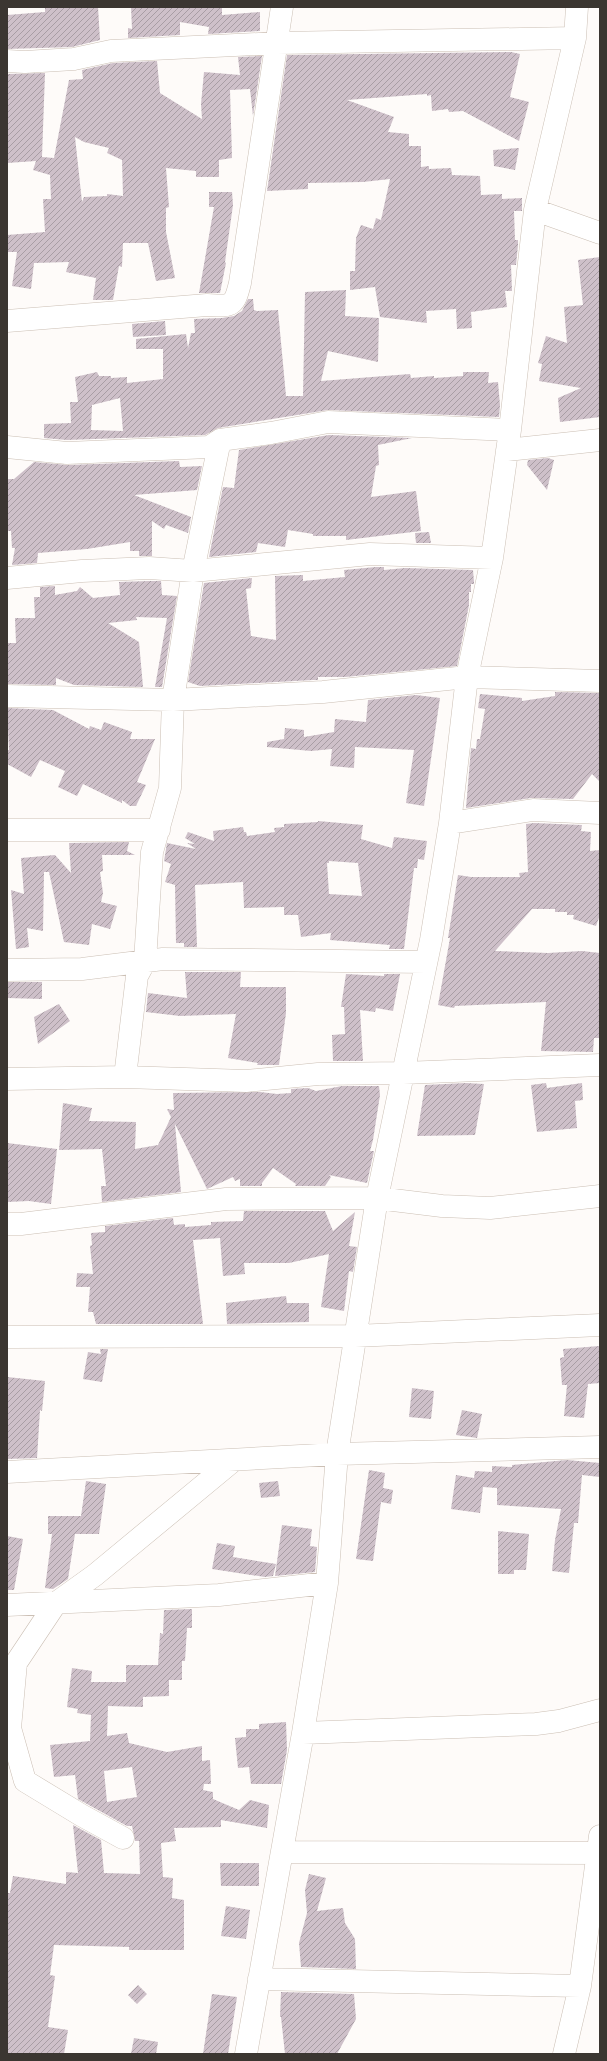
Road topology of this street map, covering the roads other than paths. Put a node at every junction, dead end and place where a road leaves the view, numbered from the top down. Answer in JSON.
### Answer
{"nodes":[{"id":1,"x":282,"y":7,"type":"edge"},
{"id":2,"x":577,"y":7,"type":"edge"},
{"id":3,"x":574,"y":38,"type":"junction"},
{"id":4,"x":278,"y":43,"type":"junction"},
{"id":5,"x":7,"y":61,"type":"edge"},
{"id":6,"x":535,"y":210,"type":"junction"},
{"id":7,"x":596,"y":228,"type":"edge"},
{"id":8,"x":7,"y":321,"type":"edge"},
{"id":9,"x":220,"y":440,"type":"junction"},
{"id":10,"x":508,"y":440,"type":"junction"},
{"id":11,"x":600,"y":440,"type":"edge"},
{"id":12,"x":7,"y":447,"type":"edge"},
{"id":13,"x":492,"y":558,"type":"junction"},
{"id":14,"x":193,"y":571,"type":"junction"},
{"id":15,"x":7,"y":578,"type":"edge"},
{"id":16,"x":467,"y":677,"type":"junction"},
{"id":17,"x":600,"y":681,"type":"edge"},
{"id":18,"x":7,"y":696,"type":"edge"},
{"id":19,"x":173,"y":700,"type":"junction"},
{"id":20,"x":600,"y":814,"type":"edge"},
{"id":21,"x":450,"y":822,"type":"junction"},
{"id":22,"x":7,"y":830,"type":"edge"},
{"id":23,"x":159,"y":830,"type":"junction"},
{"id":24,"x":146,"y":961,"type":"junction"},
{"id":25,"x":426,"y":962,"type":"junction"},
{"id":26,"x":7,"y":970,"type":"edge"},
{"id":27,"x":600,"y":1065,"type":"edge"},
{"id":28,"x":403,"y":1073,"type":"junction"},
{"id":29,"x":125,"y":1078,"type":"junction"},
{"id":30,"x":7,"y":1079,"type":"edge"},
{"id":31,"x":600,"y":1196,"type":"edge"},
{"id":32,"x":377,"y":1198,"type":"junction"},
{"id":33,"x":7,"y":1224,"type":"edge"},
{"id":34,"x":600,"y":1325,"type":"edge"},
{"id":35,"x":355,"y":1336,"type":"junction"},
{"id":36,"x":7,"y":1337,"type":"edge"},
{"id":37,"x":600,"y":1446,"type":"edge"},
{"id":38,"x":337,"y":1454,"type":"junction"},
{"id":39,"x":234,"y":1460,"type":"junction"},
{"id":40,"x":7,"y":1472,"type":"edge"},
{"id":41,"x":327,"y":1583,"type":"junction"},
{"id":42,"x":56,"y":1603,"type":"junction"},
{"id":43,"x":7,"y":1605,"type":"edge"},
{"id":44,"x":600,"y":1710,"type":"edge"},
{"id":45,"x":303,"y":1733,"type":"junction"},
{"id":46,"x":123,"y":1838,"type":"dead end"},
{"id":47,"x":599,"y":1847,"type":"edge"},
{"id":48,"x":283,"y":1852,"type":"junction"},
{"id":49,"x":259,"y":1979,"type":"junction"},
{"id":50,"x":580,"y":1986,"type":"junction"},
{"id":51,"x":246,"y":2054,"type":"edge"},
{"id":52,"x":564,"y":2054,"type":"edge"}],
"edges":[{"from":1,"to":4,"type":"street"},
{"from":2,"to":3,"type":"street"},
{"from":3,"to":4,"type":"street"},
{"from":3,"to":6,"type":"street"},
{"from":4,"to":5,"type":"street"},
{"from":4,"to":8,"type":"street"},
{"from":6,"to":7,"type":"street"},
{"from":6,"to":10,"type":"street"},
{"from":9,"to":10,"type":"street"},
{"from":9,"to":12,"type":"street"},
{"from":9,"to":14,"type":"street"},
{"from":10,"to":11,"type":"street"},
{"from":10,"to":13,"type":"street"},
{"from":13,"to":14,"type":"street"},
{"from":13,"to":16,"type":"street"},
{"from":14,"to":15,"type":"street"},
{"from":14,"to":19,"type":"street"},
{"from":16,"to":17,"type":"street"},
{"from":16,"to":19,"type":"street"},
{"from":16,"to":21,"type":"street"},
{"from":18,"to":19,"type":"street"},
{"from":19,"to":23,"type":"street"},
{"from":20,"to":21,"type":"street"},
{"from":21,"to":25,"type":"street"},
{"from":22,"to":23,"type":"street"},
{"from":23,"to":24,"type":"street"},
{"from":24,"to":25,"type":"street"},
{"from":24,"to":26,"type":"street"},
{"from":24,"to":29,"type":"street"},
{"from":25,"to":28,"type":"street"},
{"from":27,"to":28,"type":"street"},
{"from":28,"to":29,"type":"street"},
{"from":28,"to":32,"type":"street"},
{"from":29,"to":30,"type":"street"},
{"from":31,"to":32,"type":"street"},
{"from":32,"to":33,"type":"street"},
{"from":32,"to":35,"type":"street"},
{"from":34,"to":35,"type":"street"},
{"from":35,"to":36,"type":"street"},
{"from":35,"to":38,"type":"street"},
{"from":37,"to":38,"type":"street"},
{"from":38,"to":39,"type":"street"},
{"from":38,"to":41,"type":"street"},
{"from":39,"to":40,"type":"street"},
{"from":39,"to":42,"type":"street"},
{"from":41,"to":42,"type":"street"},
{"from":41,"to":45,"type":"street"},
{"from":42,"to":43,"type":"street"},
{"from":42,"to":46,"type":"street"},
{"from":44,"to":45,"type":"street"},
{"from":45,"to":48,"type":"street"},
{"from":47,"to":48,"type":"street"},
{"from":47,"to":50,"type":"street"},
{"from":48,"to":49,"type":"street"},
{"from":49,"to":50,"type":"street"},
{"from":49,"to":51,"type":"street"},
{"from":50,"to":52,"type":"street"}]}
